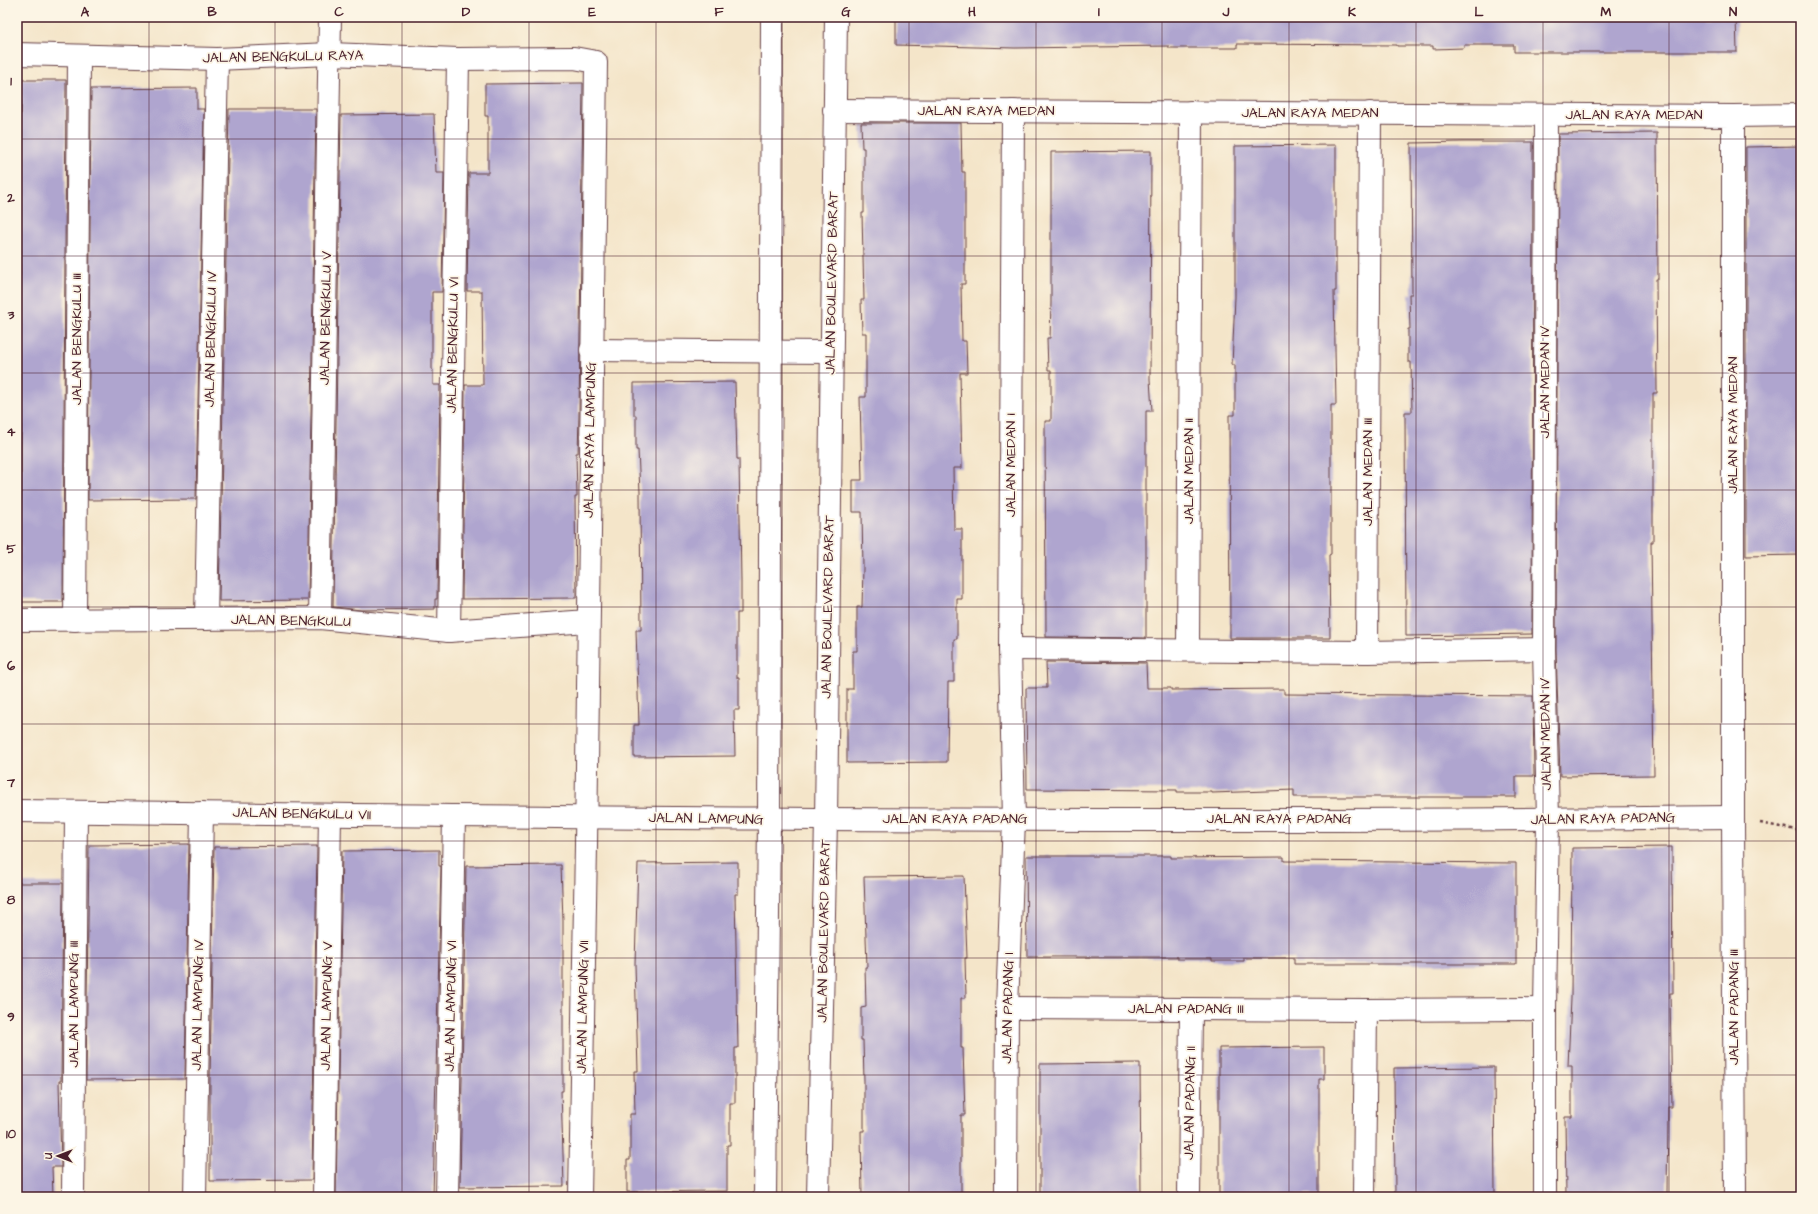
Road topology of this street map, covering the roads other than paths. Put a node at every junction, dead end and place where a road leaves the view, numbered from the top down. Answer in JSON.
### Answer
{"nodes":[{"id":1,"x":330,"y":17,"type":"edge"},
{"id":2,"x":772,"y":17,"type":"edge"},
{"id":3,"x":836,"y":17,"type":"edge"},
{"id":4,"x":17,"y":54,"type":"edge"},
{"id":5,"x":330,"y":54,"type":"junction"},
{"id":6,"x":79,"y":57,"type":"junction"},
{"id":7,"x":217,"y":60,"type":"junction"},
{"id":8,"x":458,"y":60,"type":"junction"},
{"id":9,"x":596,"y":62,"type":"joint"},
{"id":10,"x":834,"y":110,"type":"junction"},
{"id":11,"x":1012,"y":111,"type":"junction"},
{"id":12,"x":1191,"y":112,"type":"junction"},
{"id":13,"x":1370,"y":114,"type":"junction"},
{"id":14,"x":1546,"y":115,"type":"junction"},
{"id":15,"x":1801,"y":115,"type":"edge"},
{"id":16,"x":1732,"y":116,"type":"junction"},
{"id":17,"x":591,"y":350,"type":"junction"},
{"id":18,"x":770,"y":352,"type":"junction"},
{"id":19,"x":831,"y":352,"type":"junction"},
{"id":20,"x":320,"y":618,"type":"junction"},
{"id":21,"x":206,"y":619,"type":"junction"},
{"id":22,"x":17,"y":620,"type":"edge"},
{"id":23,"x":74,"y":620,"type":"junction"},
{"id":24,"x":588,"y":621,"type":"junction"},
{"id":25,"x":449,"y":631,"type":"junction"},
{"id":26,"x":1010,"y":649,"type":"junction"},
{"id":27,"x":1544,"y":649,"type":"junction"},
{"id":28,"x":1188,"y":650,"type":"junction"},
{"id":29,"x":1367,"y":652,"type":"junction"},
{"id":30,"x":17,"y":811,"type":"edge"},
{"id":31,"x":76,"y":812,"type":"junction"},
{"id":32,"x":202,"y":813,"type":"junction"},
{"id":33,"x":330,"y":814,"type":"junction"},
{"id":34,"x":454,"y":816,"type":"junction"},
{"id":35,"x":586,"y":817,"type":"junction"},
{"id":36,"x":1732,"y":817,"type":"junction"},
{"id":37,"x":769,"y":819,"type":"junction"},
{"id":38,"x":1014,"y":819,"type":"junction"},
{"id":39,"x":1548,"y":819,"type":"junction"},
{"id":40,"x":826,"y":820,"type":"junction"},
{"id":41,"x":1007,"y":1008,"type":"junction"},
{"id":42,"x":1191,"y":1009,"type":"junction"},
{"id":43,"x":1545,"y":1009,"type":"junction"},
{"id":44,"x":1366,"y":1010,"type":"junction"},
{"id":45,"x":72,"y":1197,"type":"edge"},
{"id":46,"x":195,"y":1197,"type":"edge"},
{"id":47,"x":324,"y":1197,"type":"edge"},
{"id":48,"x":447,"y":1197,"type":"edge"},
{"id":49,"x":580,"y":1197,"type":"edge"},
{"id":50,"x":764,"y":1197,"type":"edge"},
{"id":51,"x":818,"y":1197,"type":"edge"},
{"id":52,"x":1006,"y":1197,"type":"edge"},
{"id":53,"x":1189,"y":1197,"type":"edge"},
{"id":54,"x":1364,"y":1197,"type":"edge"},
{"id":55,"x":1545,"y":1197,"type":"edge"},
{"id":56,"x":1735,"y":1197,"type":"edge"}],
"edges":[{"from":1,"to":5,"type":"street","name":"JALAN BENGKULU V"},
{"from":2,"to":18,"type":"street"},
{"from":3,"to":10,"type":"street","name":"JALAN BOULEVARD BARAT"},
{"from":4,"to":6,"type":"street","name":"JALAN BENGKULU RAYA"},
{"from":5,"to":7,"type":"street","name":"JALAN BENGKULU RAYA"},
{"from":5,"to":8,"type":"street","name":"JALAN BENGKULU RAYA"},
{"from":5,"to":20,"type":"street","name":"JALAN BENGKULU V"},
{"from":6,"to":7,"type":"street","name":"JALAN BENGKULU RAYA"},
{"from":6,"to":23,"type":"street","name":"JALAN BENGKULU III"},
{"from":7,"to":21,"type":"street","name":"JALAN BENGKULU IV"},
{"from":8,"to":9,"type":"street","name":"JALAN BENGKULU RAYA"},
{"from":8,"to":25,"type":"street","name":"JALAN BENGKULU VI"},
{"from":9,"to":17,"type":"street","name":"JALAN RAYA LAMPUNG"},
{"from":10,"to":11,"type":"street","name":"JALAN RAYA MEDAN"},
{"from":10,"to":19,"type":"street","name":"JALAN BOULEVARD BARAT"},
{"from":11,"to":12,"type":"street","name":"JALAN RAYA MEDAN"},
{"from":11,"to":26,"type":"street","name":"JALAN MEDAN I"},
{"from":12,"to":13,"type":"street","name":"JALAN RAYA MEDAN"},
{"from":12,"to":28,"type":"street","name":"JALAN MEDAN II"},
{"from":13,"to":14,"type":"street","name":"JALAN RAYA MEDAN"},
{"from":13,"to":29,"type":"street","name":"JALAN MEDAN III"},
{"from":14,"to":16,"type":"street","name":"JALAN RAYA MEDAN"},
{"from":14,"to":27,"type":"street","name":"JALAN MEDAN IV"},
{"from":15,"to":16,"type":"street"},
{"from":16,"to":36,"type":"street","name":"JALAN RAYA MEDAN"},
{"from":17,"to":18,"type":"street"},
{"from":17,"to":24,"type":"street","name":"JALAN RAYA LAMPUNG"},
{"from":18,"to":19,"type":"street"},
{"from":18,"to":37,"type":"street"},
{"from":19,"to":40,"type":"street","name":"JALAN BOULEVARD BARAT"},
{"from":20,"to":21,"type":"street","name":"JALAN BENGKULU"},
{"from":20,"to":25,"type":"street","name":"JALAN BENGKULU"},
{"from":21,"to":23,"type":"street","name":"JALAN BENGKULU"},
{"from":22,"to":23,"type":"street","name":"JALAN BENGKULU"},
{"from":24,"to":25,"type":"street","name":"JALAN BENGKULU"},
{"from":24,"to":35,"type":"street","name":"JALAN RAYA LAMPUNG"},
{"from":26,"to":28,"type":"street"},
{"from":26,"to":38,"type":"street","name":"JALAN MEDAN I"},
{"from":27,"to":29,"type":"street"},
{"from":27,"to":39,"type":"street","name":"JALAN MEDAN IV"},
{"from":28,"to":29,"type":"street"},
{"from":30,"to":31,"type":"street","name":"JALAN BENGKULU VII"},
{"from":31,"to":32,"type":"street","name":"JALAN BENGKULU VII"},
{"from":31,"to":45,"type":"street","name":"JALAN LAMPUNG III"},
{"from":32,"to":33,"type":"street","name":"JALAN BENGKULU VII"},
{"from":32,"to":46,"type":"street","name":"JALAN LAMPUNG IV"},
{"from":33,"to":34,"type":"street","name":"JALAN BENGKULU VII"},
{"from":33,"to":47,"type":"street","name":"JALAN LAMPUNG V"},
{"from":34,"to":35,"type":"street","name":"JALAN BENGKULU VII"},
{"from":34,"to":48,"type":"street","name":"JALAN LAMPUNG VI"},
{"from":35,"to":37,"type":"street","name":"JALAN LAMPUNG"},
{"from":35,"to":49,"type":"street","name":"JALAN LAMPUNG VII"},
{"from":36,"to":39,"type":"street","name":"JALAN RAYA PADANG"},
{"from":36,"to":56,"type":"street","name":"JALAN PADANG III"},
{"from":37,"to":40,"type":"street","name":"JALAN LAMPUNG"},
{"from":37,"to":50,"type":"street"},
{"from":38,"to":39,"type":"street","name":"JALAN RAYA PADANG"},
{"from":38,"to":40,"type":"street","name":"JALAN RAYA PADANG"},
{"from":38,"to":41,"type":"street","name":"JALAN PADANG I"},
{"from":39,"to":43,"type":"street"},
{"from":40,"to":51,"type":"street","name":"JALAN BOULEVARD BARAT"},
{"from":41,"to":42,"type":"street","name":"JALAN PADANG III"},
{"from":41,"to":52,"type":"street","name":"JALAN PADANG I"},
{"from":42,"to":44,"type":"street","name":"JALAN PADANG III"},
{"from":42,"to":53,"type":"street","name":"JALAN PADANG II"},
{"from":43,"to":44,"type":"street","name":"JALAN PADANG III"},
{"from":43,"to":55,"type":"street"},
{"from":44,"to":54,"type":"street"}]}
